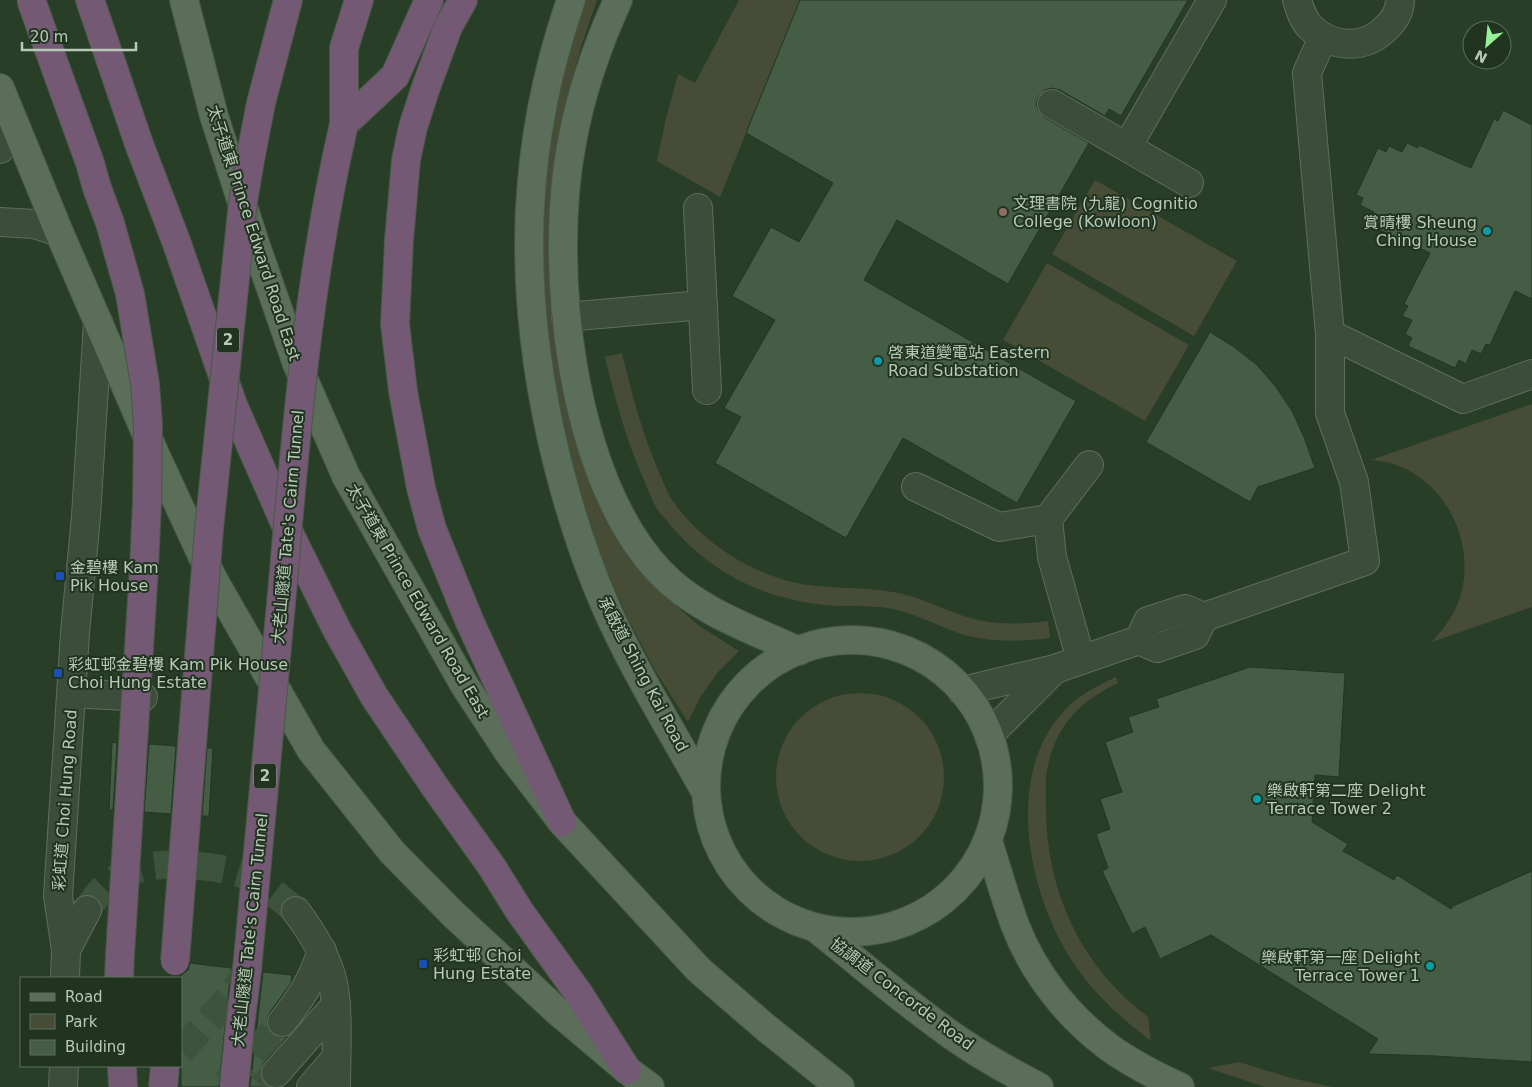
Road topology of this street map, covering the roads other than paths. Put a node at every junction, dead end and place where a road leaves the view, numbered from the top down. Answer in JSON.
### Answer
{"nodes":[{"id":1,"x":31,"y":0,"type":"edge"},
{"id":2,"x":90,"y":0,"type":"edge"},
{"id":3,"x":288,"y":0,"type":"edge"},
{"id":4,"x":359,"y":0,"type":"edge"},
{"id":5,"x":429,"y":0,"type":"edge"},
{"id":6,"x":463,"y":0,"type":"edge"},
{"id":7,"x":571,"y":0,"type":"edge"},
{"id":8,"x":618,"y":0,"type":"edge"},
{"id":9,"x":1212,"y":0,"type":"edge"},
{"id":10,"x":1298,"y":0,"type":"edge"},
{"id":11,"x":1400,"y":0,"type":"edge"},
{"id":12,"x":184,"y":2,"type":"edge"},
{"id":13,"x":1323,"y":37,"type":"junction"},
{"id":14,"x":0,"y":88,"type":"edge"},
{"id":15,"x":1052,"y":104,"type":"dead end"},
{"id":16,"x":14,"y":122,"type":"junction"},
{"id":17,"x":344,"y":124,"type":"junction"},
{"id":18,"x":1127,"y":147,"type":"junction"},
{"id":19,"x":0,"y":149,"type":"edge"},
{"id":20,"x":1190,"y":183,"type":"dead end"},
{"id":21,"x":698,"y":208,"type":"dead end"},
{"id":22,"x":0,"y":222,"type":"edge"},
{"id":23,"x":59,"y":232,"type":"junction"},
{"id":24,"x":703,"y":305,"type":"junction"},
{"id":25,"x":566,"y":317,"type":"junction"},
{"id":26,"x":98,"y":322,"type":"junction"},
{"id":27,"x":1330,"y":334,"type":"junction"},
{"id":28,"x":1532,"y":374,"type":"edge"},
{"id":29,"x":707,"y":390,"type":"dead end"},
{"id":30,"x":1088,"y":466,"type":"dead end"},
{"id":31,"x":916,"y":487,"type":"dead end"},
{"id":32,"x":1048,"y":519,"type":"junction"},
{"id":33,"x":799,"y":651,"type":"junction"},
{"id":34,"x":1081,"y":660,"type":"junction"},
{"id":35,"x":1055,"y":669,"type":"junction"},
{"id":36,"x":962,"y":691,"type":"junction"},
{"id":37,"x":72,"y":693,"type":"junction"},
{"id":38,"x":143,"y":697,"type":"dead end"},
{"id":39,"x":989,"y":734,"type":"junction"},
{"id":40,"x":704,"y":789,"type":"junction"},
{"id":41,"x":562,"y":822,"type":"junction"},
{"id":42,"x":988,"y":841,"type":"junction"},
{"id":43,"x":87,"y":910,"type":"tunnel mouth"},
{"id":44,"x":296,"y":911,"type":"tunnel mouth"},
{"id":45,"x":818,"y":930,"type":"junction"},
{"id":46,"x":66,"y":950,"type":"junction"},
{"id":47,"x":322,"y":951,"type":"junction"},
{"id":48,"x":175,"y":961,"type":"dead end"},
{"id":49,"x":65,"y":977,"type":"edge"},
{"id":50,"x":119,"y":977,"type":"edge"},
{"id":51,"x":336,"y":1005,"type":"junction"},
{"id":52,"x":282,"y":1022,"type":"tunnel mouth"},
{"id":53,"x":336,"y":1058,"type":"junction"},
{"id":54,"x":64,"y":1067,"type":"edge"},
{"id":55,"x":122,"y":1067,"type":"edge"},
{"id":56,"x":165,"y":1067,"type":"edge"},
{"id":57,"x":627,"y":1070,"type":"junction"},
{"id":58,"x":276,"y":1073,"type":"tunnel mouth"},
{"id":59,"x":63,"y":1087,"type":"edge"},
{"id":60,"x":123,"y":1087,"type":"edge"},
{"id":61,"x":164,"y":1087,"type":"edge"},
{"id":62,"x":234,"y":1087,"type":"edge"},
{"id":63,"x":311,"y":1087,"type":"edge"},
{"id":64,"x":336,"y":1087,"type":"edge"},
{"id":65,"x":650,"y":1087,"type":"edge"},
{"id":66,"x":840,"y":1087,"type":"edge"},
{"id":67,"x":1039,"y":1087,"type":"edge"},
{"id":68,"x":1180,"y":1087,"type":"edge"}],
"edges":[{"from":1,"to":50,"type":"highway","bridge":true},
{"from":2,"to":57,"type":"highway"},
{"from":3,"to":48,"type":"highway","number":"2","bridge":true},
{"from":4,"to":17,"type":"highway","name":"大老山隧道 Tate's Cairn Tunnel","number":"2"},
{"from":5,"to":17,"type":"highway"},
{"from":6,"to":41,"type":"highway"},
{"from":7,"to":40,"type":"main road","name":"承啟道 Shing Kai Road"},
{"from":8,"to":25,"type":"main road"},
{"from":9,"to":18,"type":"street"},
{"from":10,"to":13,"type":"street"},
{"from":11,"to":13,"type":"street"},
{"from":12,"to":41,"type":"main road","name":"太子道東 Prince Edward Road East"},
{"from":13,"to":27,"type":"street"},
{"from":14,"to":16,"type":"main road"},
{"from":15,"to":18,"type":"street"},
{"from":16,"to":19,"type":"street"},
{"from":16,"to":23,"type":"main road"},
{"from":17,"to":62,"type":"highway","name":"大老山隧道 Tate's Cairn Tunnel","number":"2","bridge":true},
{"from":18,"to":20,"type":"street"},
{"from":21,"to":24,"type":"street"},
{"from":22,"to":23,"type":"street"},
{"from":23,"to":26,"type":"main road"},
{"from":24,"to":25,"type":"street"},
{"from":24,"to":29,"type":"street"},
{"from":25,"to":33,"type":"main road"},
{"from":26,"to":37,"type":"street","name":"彩虹道 Choi Hung Road"},
{"from":26,"to":57,"type":"main road"},
{"from":27,"to":28,"type":"street"},
{"from":27,"to":34,"type":"street"},
{"from":30,"to":32,"type":"street"},
{"from":31,"to":32,"type":"street"},
{"from":32,"to":34,"type":"street"},
{"from":33,"to":36,"type":"main road"},
{"from":33,"to":40,"type":"main road"},
{"from":34,"to":35,"type":"street"},
{"from":35,"to":36,"type":"street"},
{"from":35,"to":39,"type":"street"},
{"from":36,"to":39,"type":"main road"},
{"from":37,"to":38,"type":"street"},
{"from":37,"to":46,"type":"street","name":"彩虹道 Choi Hung Road"},
{"from":39,"to":42,"type":"main road"},
{"from":40,"to":45,"type":"main road"},
{"from":41,"to":66,"type":"main road","name":"太子道東 Prince Edward Road East"},
{"from":42,"to":45,"type":"main road"},
{"from":42,"to":68,"type":"main road"},
{"from":43,"to":46,"type":"street"},
{"from":44,"to":47,"type":"street"},
{"from":45,"to":67,"type":"main road","name":"協調道 Concorde Road"},
{"from":46,"to":49,"type":"street","name":"彩虹道 Choi Hung Road"},
{"from":47,"to":51,"type":"street"},
{"from":47,"to":52,"type":"street"},
{"from":51,"to":53,"type":"street"},
{"from":51,"to":58,"type":"street"},
{"from":53,"to":63,"type":"street"},
{"from":53,"to":64,"type":"street"},
{"from":54,"to":59,"type":"street"},
{"from":55,"to":60,"type":"highway"},
{"from":56,"to":61,"type":"highway","bridge":true},
{"from":57,"to":65,"type":"main road"}]}
